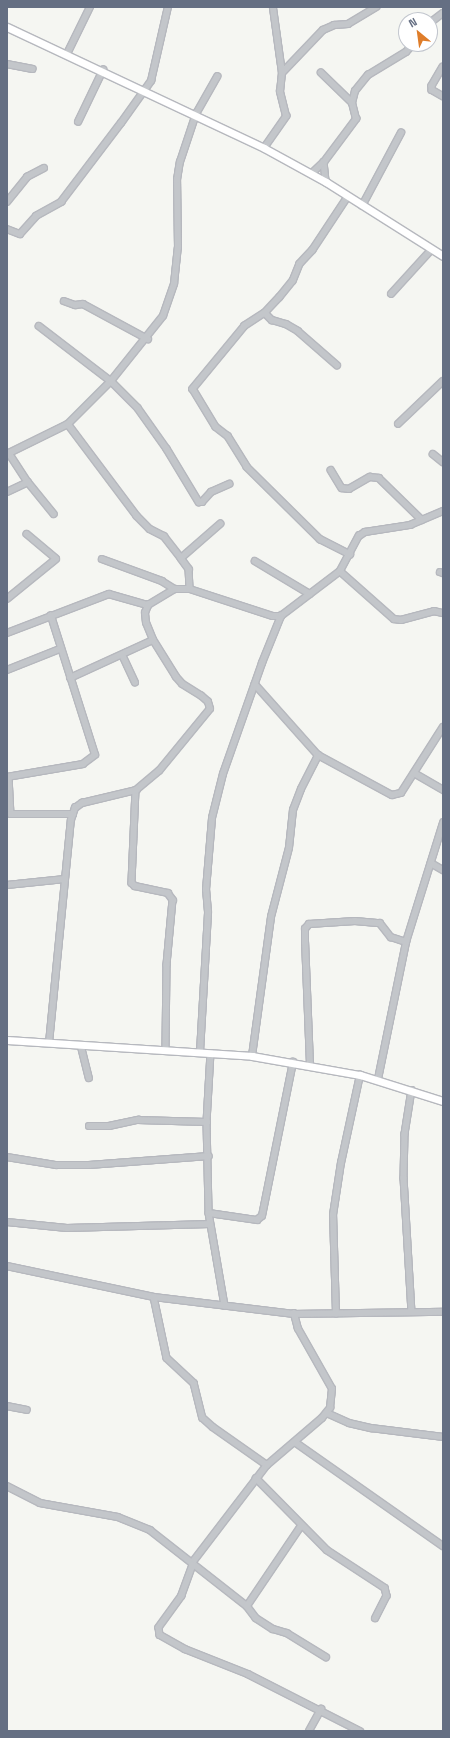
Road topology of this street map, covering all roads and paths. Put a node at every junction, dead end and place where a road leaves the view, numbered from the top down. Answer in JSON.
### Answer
{"nodes":[{"id":1,"x":90,"y":7,"type":"edge"},
{"id":2,"x":168,"y":7,"type":"edge"},
{"id":3,"x":376,"y":7,"type":"edge"},
{"id":4,"x":273,"y":8,"type":"dead end"},
{"id":5,"x":7,"y":26,"type":"edge"},
{"id":6,"x":405,"y":52,"type":"edge"},
{"id":7,"x":67,"y":54,"type":"junction"},
{"id":8,"x":7,"y":64,"type":"edge"},
{"id":9,"x":443,"y":67,"type":"edge"},
{"id":10,"x":33,"y":69,"type":"dead end"},
{"id":11,"x":103,"y":70,"type":"junction"},
{"id":12,"x":282,"y":73,"type":"junction"},
{"id":13,"x":321,"y":73,"type":"dead end"},
{"id":14,"x":217,"y":77,"type":"dead end"},
{"id":15,"x":143,"y":92,"type":"junction"},
{"id":16,"x":443,"y":96,"type":"edge"},
{"id":17,"x":352,"y":103,"type":"junction"},
{"id":18,"x":196,"y":114,"type":"junction"},
{"id":19,"x":78,"y":122,"type":"dead end"},
{"id":20,"x":401,"y":133,"type":"dead end"},
{"id":21,"x":264,"y":148,"type":"junction"},
{"id":22,"x":324,"y":162,"type":"junction"},
{"id":23,"x":44,"y":168,"type":"dead end"},
{"id":24,"x":311,"y":174,"type":"junction"},
{"id":25,"x":326,"y":182,"type":"junction"},
{"id":26,"x":348,"y":197,"type":"junction"},
{"id":27,"x":7,"y":202,"type":"edge"},
{"id":28,"x":362,"y":206,"type":"junction"},
{"id":29,"x":7,"y":229,"type":"edge"},
{"id":30,"x":431,"y":250,"type":"junction"},
{"id":31,"x":443,"y":256,"type":"edge"},
{"id":32,"x":391,"y":294,"type":"dead end"},
{"id":33,"x":64,"y":301,"type":"dead end"},
{"id":34,"x":265,"y":313,"type":"junction"},
{"id":35,"x":39,"y":326,"type":"dead end"},
{"id":36,"x":148,"y":339,"type":"junction"},
{"id":37,"x":337,"y":365,"type":"dead end"},
{"id":38,"x":443,"y":381,"type":"edge"},
{"id":39,"x":111,"y":382,"type":"junction"},
{"id":40,"x":68,"y":424,"type":"junction"},
{"id":41,"x":398,"y":424,"type":"dead end"},
{"id":42,"x":8,"y":454,"type":"edge"},
{"id":43,"x":433,"y":454,"type":"dead end"},
{"id":44,"x":443,"y":462,"type":"edge"},
{"id":45,"x":331,"y":470,"type":"dead end"},
{"id":46,"x":28,"y":482,"type":"junction"},
{"id":47,"x":229,"y":484,"type":"dead end"},
{"id":48,"x":7,"y":492,"type":"edge"},
{"id":49,"x":443,"y":511,"type":"edge"},
{"id":50,"x":54,"y":514,"type":"dead end"},
{"id":51,"x":422,"y":520,"type":"junction"},
{"id":52,"x":220,"y":524,"type":"dead end"},
{"id":53,"x":27,"y":535,"type":"dead end"},
{"id":54,"x":350,"y":554,"type":"junction"},
{"id":55,"x":102,"y":558,"type":"dead end"},
{"id":56,"x":181,"y":558,"type":"junction"},
{"id":57,"x":255,"y":562,"type":"dead end"},
{"id":58,"x":340,"y":571,"type":"junction"},
{"id":59,"x":175,"y":589,"type":"junction"},
{"id":60,"x":190,"y":589,"type":"junction"},
{"id":61,"x":310,"y":594,"type":"junction"},
{"id":62,"x":7,"y":599,"type":"edge"},
{"id":63,"x":148,"y":604,"type":"junction"},
{"id":64,"x":443,"y":613,"type":"edge"},
{"id":65,"x":51,"y":616,"type":"junction"},
{"id":66,"x":281,"y":616,"type":"junction"},
{"id":67,"x":7,"y":633,"type":"edge"},
{"id":68,"x":153,"y":640,"type":"junction"},
{"id":69,"x":60,"y":649,"type":"junction"},
{"id":70,"x":123,"y":656,"type":"junction"},
{"id":71,"x":7,"y":670,"type":"edge"},
{"id":72,"x":70,"y":678,"type":"junction"},
{"id":73,"x":135,"y":682,"type":"dead end"},
{"id":74,"x":255,"y":684,"type":"junction"},
{"id":75,"x":443,"y":727,"type":"edge"},
{"id":76,"x":318,"y":755,"type":"junction"},
{"id":77,"x":414,"y":773,"type":"junction"},
{"id":78,"x":8,"y":777,"type":"edge"},
{"id":79,"x":136,"y":790,"type":"junction"},
{"id":80,"x":443,"y":790,"type":"edge"},
{"id":81,"x":73,"y":814,"type":"junction"},
{"id":82,"x":443,"y":823,"type":"edge"},
{"id":83,"x":431,"y":863,"type":"junction"},
{"id":84,"x":443,"y":870,"type":"edge"},
{"id":85,"x":65,"y":879,"type":"junction"},
{"id":86,"x":7,"y":885,"type":"edge"},
{"id":87,"x":406,"y":942,"type":"junction"},
{"id":88,"x":7,"y":1040,"type":"edge"},
{"id":89,"x":49,"y":1043,"type":"junction"},
{"id":90,"x":81,"y":1045,"type":"junction"},
{"id":91,"x":166,"y":1049,"type":"junction"},
{"id":92,"x":200,"y":1052,"type":"junction"},
{"id":93,"x":211,"y":1053,"type":"junction"},
{"id":94,"x":252,"y":1056,"type":"junction"},
{"id":95,"x":292,"y":1062,"type":"junction"},
{"id":96,"x":310,"y":1065,"type":"junction"},
{"id":97,"x":360,"y":1075,"type":"junction"},
{"id":98,"x":89,"y":1078,"type":"dead end"},
{"id":99,"x":378,"y":1080,"type":"junction"},
{"id":100,"x":412,"y":1090,"type":"junction"},
{"id":101,"x":443,"y":1101,"type":"edge"},
{"id":102,"x":207,"y":1122,"type":"junction"},
{"id":103,"x":89,"y":1126,"type":"dead end"},
{"id":104,"x":209,"y":1156,"type":"junction"},
{"id":105,"x":7,"y":1157,"type":"edge"},
{"id":106,"x":209,"y":1212,"type":"junction"},
{"id":107,"x":7,"y":1222,"type":"edge"},
{"id":108,"x":210,"y":1224,"type":"junction"},
{"id":109,"x":7,"y":1266,"type":"edge"},
{"id":110,"x":154,"y":1297,"type":"junction"},
{"id":111,"x":225,"y":1306,"type":"junction"},
{"id":112,"x":412,"y":1311,"type":"junction"},
{"id":113,"x":443,"y":1312,"type":"edge"},
{"id":114,"x":294,"y":1314,"type":"junction"},
{"id":115,"x":336,"y":1314,"type":"junction"},
{"id":116,"x":7,"y":1406,"type":"edge"},
{"id":117,"x":27,"y":1410,"type":"dead end"},
{"id":118,"x":327,"y":1413,"type":"junction"},
{"id":119,"x":443,"y":1437,"type":"edge"},
{"id":120,"x":295,"y":1442,"type":"junction"},
{"id":121,"x":267,"y":1465,"type":"junction"},
{"id":122,"x":256,"y":1478,"type":"junction"},
{"id":123,"x":7,"y":1486,"type":"edge"},
{"id":124,"x":301,"y":1526,"type":"junction"},
{"id":125,"x":443,"y":1546,"type":"edge"},
{"id":126,"x":193,"y":1564,"type":"junction"},
{"id":127,"x":247,"y":1606,"type":"junction"},
{"id":128,"x":376,"y":1618,"type":"dead end"},
{"id":129,"x":326,"y":1657,"type":"dead end"},
{"id":130,"x":321,"y":1709,"type":"junction"},
{"id":131,"x":309,"y":1731,"type":"edge"},
{"id":132,"x":360,"y":1731,"type":"edge"}],
"edges":[{"from":1,"to":7,"type":"street"},
{"from":2,"to":15,"type":"street"},
{"from":3,"to":12,"type":"street"},
{"from":4,"to":12,"type":"street"},
{"from":5,"to":7,"type":"street"},
{"from":6,"to":17,"type":"street"},
{"from":7,"to":11,"type":"street"},
{"from":8,"to":10,"type":"street"},
{"from":9,"to":16,"type":"street"},
{"from":11,"to":15,"type":"street"},
{"from":11,"to":19,"type":"street"},
{"from":12,"to":21,"type":"street"},
{"from":13,"to":17,"type":"street"},
{"from":14,"to":18,"type":"street"},
{"from":15,"to":18,"type":"street"},
{"from":15,"to":29,"type":"street"},
{"from":17,"to":22,"type":"street"},
{"from":18,"to":21,"type":"street"},
{"from":18,"to":36,"type":"street"},
{"from":20,"to":28,"type":"street"},
{"from":21,"to":24,"type":"street"},
{"from":22,"to":24,"type":"street"},
{"from":22,"to":25,"type":"street"},
{"from":23,"to":27,"type":"street"},
{"from":24,"to":25,"type":"street"},
{"from":25,"to":26,"type":"street"},
{"from":26,"to":28,"type":"street"},
{"from":26,"to":34,"type":"street"},
{"from":28,"to":30,"type":"street"},
{"from":30,"to":31,"type":"street"},
{"from":30,"to":32,"type":"street"},
{"from":33,"to":36,"type":"street"},
{"from":34,"to":37,"type":"street"},
{"from":34,"to":54,"type":"street"},
{"from":35,"to":39,"type":"street"},
{"from":36,"to":39,"type":"street"},
{"from":38,"to":41,"type":"street"},
{"from":39,"to":40,"type":"street"},
{"from":39,"to":47,"type":"street"},
{"from":40,"to":42,"type":"street"},
{"from":40,"to":56,"type":"street"},
{"from":42,"to":46,"type":"street"},
{"from":43,"to":44,"type":"street"},
{"from":45,"to":51,"type":"street"},
{"from":46,"to":48,"type":"street"},
{"from":46,"to":50,"type":"street"},
{"from":49,"to":51,"type":"street"},
{"from":51,"to":54,"type":"street"},
{"from":52,"to":56,"type":"street"},
{"from":53,"to":62,"type":"street"},
{"from":54,"to":58,"type":"street"},
{"from":55,"to":59,"type":"street"},
{"from":56,"to":60,"type":"street"},
{"from":57,"to":61,"type":"street"},
{"from":58,"to":61,"type":"street"},
{"from":58,"to":64,"type":"street"},
{"from":59,"to":60,"type":"street"},
{"from":59,"to":63,"type":"street"},
{"from":60,"to":66,"type":"street"},
{"from":61,"to":66,"type":"street"},
{"from":63,"to":65,"type":"street"},
{"from":63,"to":68,"type":"street"},
{"from":65,"to":67,"type":"street"},
{"from":65,"to":69,"type":"street"},
{"from":66,"to":74,"type":"street"},
{"from":68,"to":70,"type":"street"},
{"from":68,"to":79,"type":"street"},
{"from":69,"to":71,"type":"street"},
{"from":69,"to":72,"type":"street"},
{"from":70,"to":72,"type":"street"},
{"from":70,"to":73,"type":"street"},
{"from":72,"to":78,"type":"street"},
{"from":74,"to":76,"type":"street"},
{"from":74,"to":92,"type":"street"},
{"from":75,"to":77,"type":"street"},
{"from":76,"to":77,"type":"street"},
{"from":76,"to":94,"type":"street"},
{"from":77,"to":80,"type":"street"},
{"from":78,"to":81,"type":"street"},
{"from":79,"to":81,"type":"street"},
{"from":79,"to":91,"type":"street"},
{"from":81,"to":85,"type":"street"},
{"from":82,"to":83,"type":"street"},
{"from":83,"to":84,"type":"street"},
{"from":83,"to":87,"type":"street"},
{"from":85,"to":86,"type":"street"},
{"from":85,"to":89,"type":"street"},
{"from":87,"to":96,"type":"street"},
{"from":87,"to":99,"type":"street"},
{"from":88,"to":89,"type":"street"},
{"from":89,"to":90,"type":"street"},
{"from":90,"to":91,"type":"street"},
{"from":90,"to":98,"type":"street"},
{"from":91,"to":92,"type":"street"},
{"from":92,"to":93,"type":"street"},
{"from":93,"to":94,"type":"street"},
{"from":93,"to":102,"type":"street"},
{"from":94,"to":95,"type":"street"},
{"from":95,"to":96,"type":"street"},
{"from":95,"to":106,"type":"street"},
{"from":96,"to":97,"type":"street"},
{"from":97,"to":99,"type":"street"},
{"from":97,"to":115,"type":"street"},
{"from":99,"to":100,"type":"street"},
{"from":100,"to":101,"type":"street"},
{"from":100,"to":112,"type":"street"},
{"from":102,"to":103,"type":"street"},
{"from":102,"to":104,"type":"street"},
{"from":104,"to":105,"type":"street"},
{"from":104,"to":106,"type":"street"},
{"from":106,"to":108,"type":"street"},
{"from":107,"to":108,"type":"street"},
{"from":108,"to":111,"type":"street"},
{"from":109,"to":110,"type":"street"},
{"from":110,"to":111,"type":"street"},
{"from":110,"to":121,"type":"street"},
{"from":111,"to":114,"type":"street"},
{"from":112,"to":113,"type":"street"},
{"from":112,"to":115,"type":"street"},
{"from":114,"to":115,"type":"street"},
{"from":114,"to":118,"type":"street"},
{"from":116,"to":117,"type":"street"},
{"from":118,"to":119,"type":"street"},
{"from":118,"to":120,"type":"street"},
{"from":120,"to":121,"type":"street"},
{"from":120,"to":125,"type":"street"},
{"from":121,"to":122,"type":"street"},
{"from":122,"to":124,"type":"street"},
{"from":122,"to":126,"type":"street"},
{"from":123,"to":126,"type":"street"},
{"from":124,"to":127,"type":"street"},
{"from":124,"to":128,"type":"street"},
{"from":126,"to":127,"type":"street"},
{"from":126,"to":130,"type":"street"},
{"from":127,"to":129,"type":"street"},
{"from":130,"to":131,"type":"street"},
{"from":130,"to":132,"type":"street"}]}
